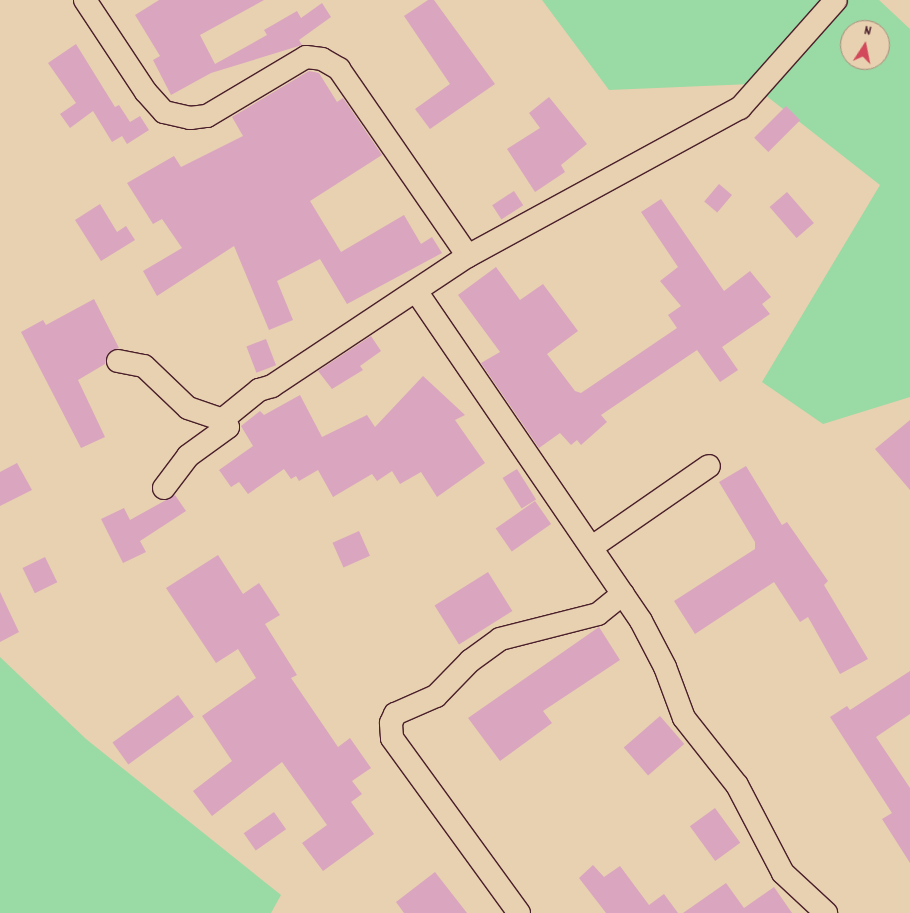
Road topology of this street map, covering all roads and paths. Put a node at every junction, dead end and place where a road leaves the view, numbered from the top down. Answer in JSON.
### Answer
{"nodes":[{"id":1,"x":84,"y":0,"type":"edge"},
{"id":2,"x":836,"y":0,"type":"edge"},
{"id":3,"x":468,"y":256,"type":"junction"},
{"id":4,"x":416,"y":291,"type":"junction"},
{"id":5,"x":118,"y":361,"type":"dead end"},
{"id":6,"x":222,"y":420,"type":"junction"},
{"id":7,"x":709,"y":466,"type":"dead end"},
{"id":8,"x":164,"y":488,"type":"dead end"},
{"id":9,"x":592,"y":547,"type":"junction"},
{"id":10,"x":623,"y":594,"type":"junction"},
{"id":11,"x":519,"y":913,"type":"edge"},
{"id":12,"x":826,"y":913,"type":"edge"}],
"edges":[{"from":1,"to":3,"type":"street"},
{"from":2,"to":3,"type":"street"},
{"from":3,"to":4,"type":"street"},
{"from":4,"to":6,"type":"street"},
{"from":4,"to":9,"type":"street"},
{"from":5,"to":6,"type":"street"},
{"from":6,"to":8,"type":"street"},
{"from":7,"to":9,"type":"street"},
{"from":9,"to":10,"type":"street"},
{"from":10,"to":11,"type":"street"},
{"from":10,"to":12,"type":"street"}]}
